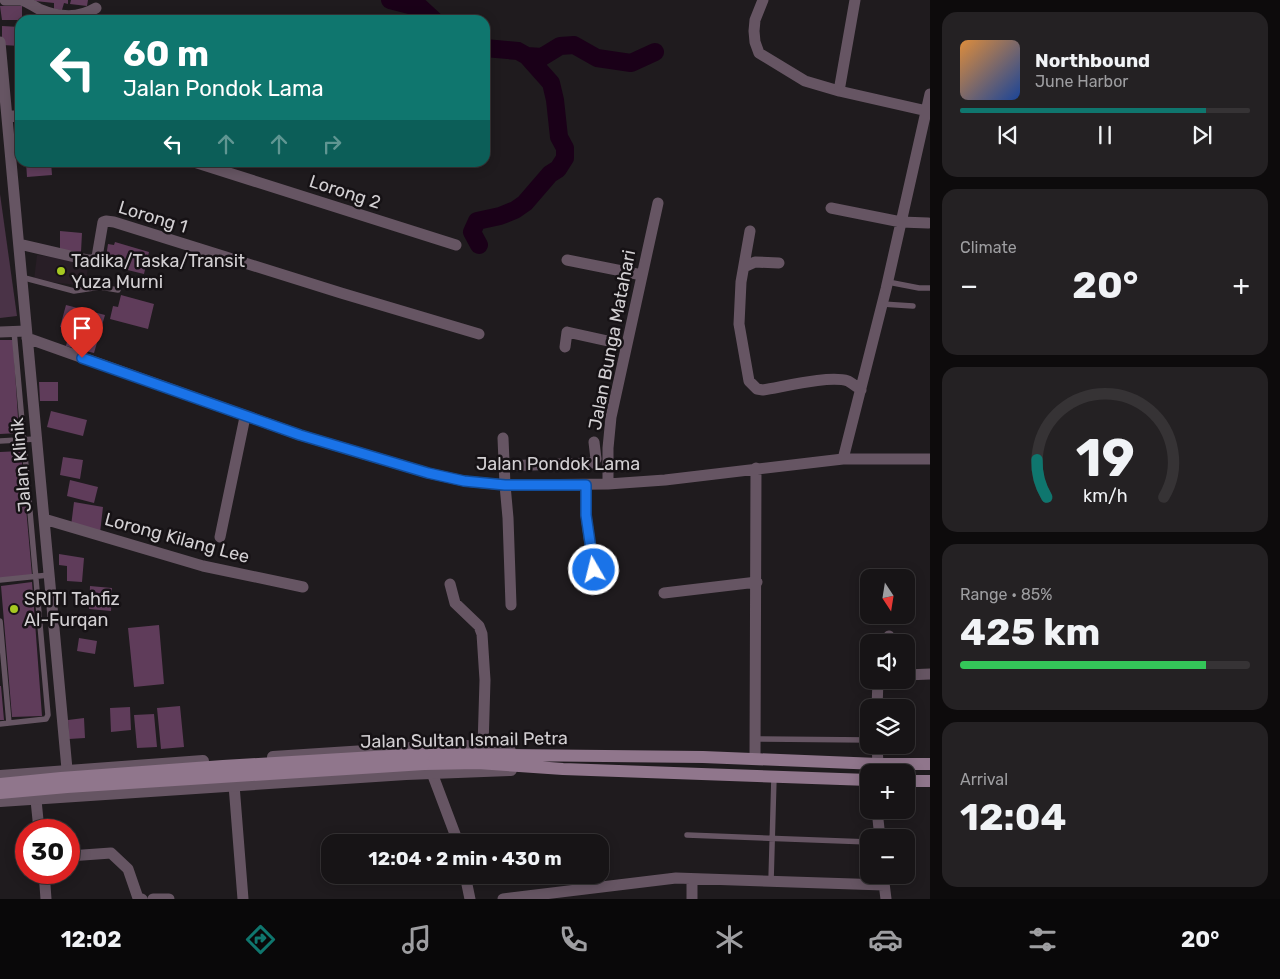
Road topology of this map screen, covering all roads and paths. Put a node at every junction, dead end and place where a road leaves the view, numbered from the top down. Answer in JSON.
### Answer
{"nodes":[{"id":1,"x":5,"y":0,"type":"edge"},
{"id":2,"x":764,"y":0,"type":"edge"},
{"id":3,"x":855,"y":0,"type":"edge"},
{"id":4,"x":96,"y":8,"type":"dead end"},
{"id":5,"x":62,"y":15,"type":"edge"},
{"id":6,"x":82,"y":15,"type":"edge"},
{"id":7,"x":0,"y":42,"type":"edge"},
{"id":8,"x":839,"y":92,"type":"junction"},
{"id":9,"x":930,"y":94,"type":"edge"},
{"id":10,"x":927,"y":111,"type":"junction"},
{"id":11,"x":7,"y":114,"type":"junction"},
{"id":12,"x":15,"y":116,"type":"edge"},
{"id":13,"x":4,"y":139,"type":"edge"},
{"id":14,"x":210,"y":167,"type":"edge"},
{"id":15,"x":658,"y":203,"type":"dead end"},
{"id":16,"x":831,"y":208,"type":"dead end"},
{"id":17,"x":900,"y":222,"type":"junction"},
{"id":18,"x":928,"y":223,"type":"dead end"},
{"id":19,"x":750,"y":231,"type":"dead end"},
{"id":20,"x":18,"y":244,"type":"junction"},
{"id":21,"x":456,"y":245,"type":"dead end"},
{"id":22,"x":567,"y":260,"type":"dead end"},
{"id":23,"x":779,"y":263,"type":"dead end"},
{"id":24,"x":744,"y":267,"type":"junction"},
{"id":25,"x":642,"y":275,"type":"junction"},
{"id":26,"x":22,"y":276,"type":"junction"},
{"id":27,"x":888,"y":282,"type":"junction"},
{"id":28,"x":930,"y":288,"type":"edge"},
{"id":29,"x":118,"y":290,"type":"dead end"},
{"id":30,"x":882,"y":304,"type":"junction"},
{"id":31,"x":913,"y":306,"type":"dead end"},
{"id":32,"x":14,"y":331,"type":"junction"},
{"id":33,"x":0,"y":332,"type":"edge"},
{"id":34,"x":27,"y":334,"type":"junction"},
{"id":35,"x":479,"y":334,"type":"dead end"},
{"id":36,"x":626,"y":345,"type":"junction"},
{"id":37,"x":565,"y":347,"type":"dead end"},
{"id":38,"x":861,"y":390,"type":"junction"},
{"id":39,"x":245,"y":417,"type":"junction"},
{"id":40,"x":503,"y":438,"type":"dead end"},
{"id":41,"x":36,"y":439,"type":"junction"},
{"id":42,"x":24,"y":440,"type":"junction"},
{"id":43,"x":0,"y":441,"type":"edge"},
{"id":44,"x":594,"y":442,"type":"dead end"},
{"id":45,"x":843,"y":458,"type":"junction"},
{"id":46,"x":930,"y":459,"type":"edge"},
{"id":47,"x":504,"y":466,"type":"junction"},
{"id":48,"x":548,"y":466,"type":"junction"},
{"id":49,"x":756,"y":468,"type":"junction"},
{"id":50,"x":608,"y":484,"type":"junction"},
{"id":51,"x":505,"y":485,"type":"junction"},
{"id":52,"x":550,"y":485,"type":"junction"},
{"id":53,"x":586,"y":485,"type":"junction"},
{"id":54,"x":44,"y":518,"type":"junction"},
{"id":55,"x":220,"y":537,"type":"dead end"},
{"id":56,"x":49,"y":575,"type":"junction"},
{"id":57,"x":36,"y":577,"type":"junction"},
{"id":58,"x":0,"y":580,"type":"edge"},
{"id":59,"x":757,"y":582,"type":"junction"},
{"id":60,"x":450,"y":584,"type":"dead end"},
{"id":61,"x":303,"y":587,"type":"dead end"},
{"id":62,"x":596,"y":588,"type":"dead end"},
{"id":63,"x":664,"y":593,"type":"dead end"},
{"id":64,"x":511,"y":605,"type":"dead end"},
{"id":65,"x":0,"y":621,"type":"edge"},
{"id":66,"x":930,"y":674,"type":"edge"},
{"id":67,"x":915,"y":675,"type":"edge"},
{"id":68,"x":9,"y":723,"type":"junction"},
{"id":69,"x":0,"y":724,"type":"edge"},
{"id":70,"x":755,"y":739,"type":"junction"},
{"id":71,"x":860,"y":740,"type":"edge"},
{"id":72,"x":483,"y":747,"type":"junction"},
{"id":73,"x":877,"y":754,"type":"edge"},
{"id":74,"x":552,"y":756,"type":"junction"},
{"id":75,"x":755,"y":759,"type":"junction"},
{"id":76,"x":427,"y":764,"type":"junction"},
{"id":77,"x":878,"y":764,"type":"joint"},
{"id":78,"x":915,"y":764,"type":"edge"},
{"id":79,"x":930,"y":764,"type":"edge"},
{"id":80,"x":67,"y":770,"type":"junction"},
{"id":81,"x":33,"y":773,"type":"junction"},
{"id":82,"x":0,"y":776,"type":"edge"},
{"id":83,"x":774,"y":777,"type":"junction"},
{"id":84,"x":860,"y":780,"type":"edge"},
{"id":85,"x":915,"y":781,"type":"edge"},
{"id":86,"x":930,"y":781,"type":"edge"},
{"id":87,"x":0,"y":784,"type":"edge"},
{"id":88,"x":234,"y":785,"type":"junction"},
{"id":89,"x":0,"y":793,"type":"edge"},
{"id":90,"x":69,"y":795,"type":"junction"},
{"id":91,"x":35,"y":798,"type":"junction"},
{"id":92,"x":0,"y":800,"type":"edge"},
{"id":93,"x":38,"y":819,"type":"edge"},
{"id":94,"x":455,"y":834,"type":"edge"},
{"id":95,"x":687,"y":835,"type":"dead end"},
{"id":96,"x":773,"y":838,"type":"junction"},
{"id":97,"x":860,"y":842,"type":"edge"},
{"id":98,"x":80,"y":855,"type":"edge"},
{"id":99,"x":692,"y":879,"type":"junction"},
{"id":100,"x":860,"y":880,"type":"edge"},
{"id":101,"x":772,"y":881,"type":"junction"},
{"id":102,"x":45,"y":884,"type":"edge"},
{"id":103,"x":467,"y":884,"type":"edge"},
{"id":104,"x":884,"y":884,"type":"edge"},
{"id":105,"x":46,"y":899,"type":"edge"},
{"id":106,"x":142,"y":899,"type":"edge"},
{"id":107,"x":153,"y":899,"type":"edge"},
{"id":108,"x":169,"y":899,"type":"edge"},
{"id":109,"x":243,"y":899,"type":"edge"},
{"id":110,"x":470,"y":899,"type":"edge"},
{"id":111,"x":503,"y":899,"type":"edge"},
{"id":112,"x":692,"y":899,"type":"edge"},
{"id":113,"x":886,"y":899,"type":"edge"}],
"edges":[{"from":1,"to":5,"type":"street"},
{"from":2,"to":8,"type":"street"},
{"from":3,"to":8,"type":"street"},
{"from":4,"to":6,"type":"street"},
{"from":7,"to":11,"type":"street","name":"Jalan Klinik"},
{"from":8,"to":10,"type":"street"},
{"from":9,"to":10,"type":"street"},
{"from":10,"to":17,"type":"street"},
{"from":11,"to":12,"type":"street"},
{"from":11,"to":13,"type":"street","name":"Jalan Klinik"},
{"from":13,"to":20,"type":"street","name":"Jalan Klinik"},
{"from":14,"to":21,"type":"street","name":"Lorong 2"},
{"from":15,"to":25,"type":"street","name":"Jalan Bunga Matahari"},
{"from":16,"to":17,"type":"street"},
{"from":17,"to":18,"type":"street"},
{"from":17,"to":27,"type":"street"},
{"from":19,"to":24,"type":"street"},
{"from":20,"to":26,"type":"street","name":"Jalan Klinik"},
{"from":20,"to":35,"type":"street","name":"Lorong 1"},
{"from":22,"to":25,"type":"street"},
{"from":23,"to":24,"type":"street"},
{"from":24,"to":38,"type":"street"},
{"from":25,"to":36,"type":"street","name":"Jalan Bunga Matahari"},
{"from":26,"to":29,"type":"lane"},
{"from":26,"to":34,"type":"street","name":"Jalan Klinik"},
{"from":27,"to":28,"type":"lane"},
{"from":27,"to":30,"type":"street"},
{"from":30,"to":31,"type":"lane"},
{"from":30,"to":38,"type":"street"},
{"from":32,"to":33,"type":"street"},
{"from":32,"to":34,"type":"street"},
{"from":32,"to":42,"type":"lane"},
{"from":34,"to":39,"type":"street","name":"Jalan Pondok Lama"},
{"from":34,"to":41,"type":"street","name":"Jalan Klinik"},
{"from":36,"to":37,"type":"street"},
{"from":36,"to":50,"type":"street","name":"Jalan Bunga Matahari"},
{"from":38,"to":45,"type":"street"},
{"from":39,"to":51,"type":"street","name":"Jalan Pondok Lama"},
{"from":39,"to":55,"type":"street"},
{"from":40,"to":47,"type":"street"},
{"from":41,"to":42,"type":"lane"},
{"from":41,"to":54,"type":"street","name":"Jalan Klinik"},
{"from":42,"to":43,"type":"lane"},
{"from":42,"to":57,"type":"lane"},
{"from":44,"to":48,"type":"street"},
{"from":45,"to":46,"type":"street","name":"Jalan Pondok Lama"},
{"from":45,"to":49,"type":"street","name":"Jalan Pondok Lama"},
{"from":47,"to":48,"type":"street"},
{"from":47,"to":51,"type":"street"},
{"from":48,"to":52,"type":"street"},
{"from":49,"to":50,"type":"street","name":"Jalan Pondok Lama"},
{"from":49,"to":59,"type":"street"},
{"from":50,"to":53,"type":"street","name":"Jalan Pondok Lama"},
{"from":51,"to":52,"type":"street","name":"Jalan Pondok Lama"},
{"from":51,"to":64,"type":"street"},
{"from":52,"to":53,"type":"street","name":"Jalan Pondok Lama"},
{"from":53,"to":62,"type":"street"},
{"from":54,"to":56,"type":"street","name":"Jalan Klinik"},
{"from":54,"to":61,"type":"street","name":"Lorong Kilang Lee"},
{"from":56,"to":57,"type":"lane"},
{"from":56,"to":80,"type":"street","name":"Jalan Klinik"},
{"from":57,"to":58,"type":"lane"},
{"from":57,"to":68,"type":"lane"},
{"from":59,"to":63,"type":"street"},
{"from":59,"to":70,"type":"street"},
{"from":60,"to":72,"type":"street"},
{"from":65,"to":68,"type":"lane"},
{"from":66,"to":67,"type":"street"},
{"from":68,"to":69,"type":"lane"},
{"from":70,"to":71,"type":"lane"},
{"from":70,"to":75,"type":"street"},
{"from":72,"to":74,"type":"street"},
{"from":72,"to":80,"type":"street"},
{"from":73,"to":77,"type":"street"},
{"from":74,"to":75,"type":"main road","name":"Jalan Sultan Ismail Petra"},
{"from":74,"to":76,"type":"main road","name":"Jalan Sultan Ismail Petra"},
{"from":75,"to":77,"type":"main road","name":"Jalan Sultan Ismail Petra"},
{"from":76,"to":83,"type":"main road","name":"Jalan Sultan Ismail Petra"},
{"from":76,"to":87,"type":"main road","name":"Jalan Sultan Ismail Petra","bridge":true},
{"from":76,"to":88,"type":"street"},
{"from":76,"to":89,"type":"main road","name":"Jalan Sultan Ismail Petra","bridge":true},
{"from":76,"to":94,"type":"street"},
{"from":78,"to":79,"type":"main road","name":"Jalan Sultan Ismail Petra"},
{"from":80,"to":81,"type":"street"},
{"from":80,"to":90,"type":"street","name":"Jalan Klinik"},
{"from":81,"to":82,"type":"street"},
{"from":81,"to":91,"type":"street"},
{"from":83,"to":84,"type":"main road","name":"Jalan Sultan Ismail Petra"},
{"from":83,"to":96,"type":"lane"},
{"from":85,"to":86,"type":"main road"},
{"from":88,"to":90,"type":"street"},
{"from":88,"to":109,"type":"street"},
{"from":90,"to":91,"type":"street"},
{"from":91,"to":92,"type":"street"},
{"from":91,"to":93,"type":"street"},
{"from":95,"to":96,"type":"lane"},
{"from":96,"to":97,"type":"lane"},
{"from":96,"to":101,"type":"lane"},
{"from":98,"to":106,"type":"street"},
{"from":99,"to":101,"type":"street"},
{"from":99,"to":111,"type":"street"},
{"from":99,"to":112,"type":"street"},
{"from":100,"to":101,"type":"street"},
{"from":102,"to":105,"type":"street"},
{"from":103,"to":110,"type":"street"},
{"from":104,"to":113,"type":"street"},
{"from":107,"to":108,"type":"street"}]}
